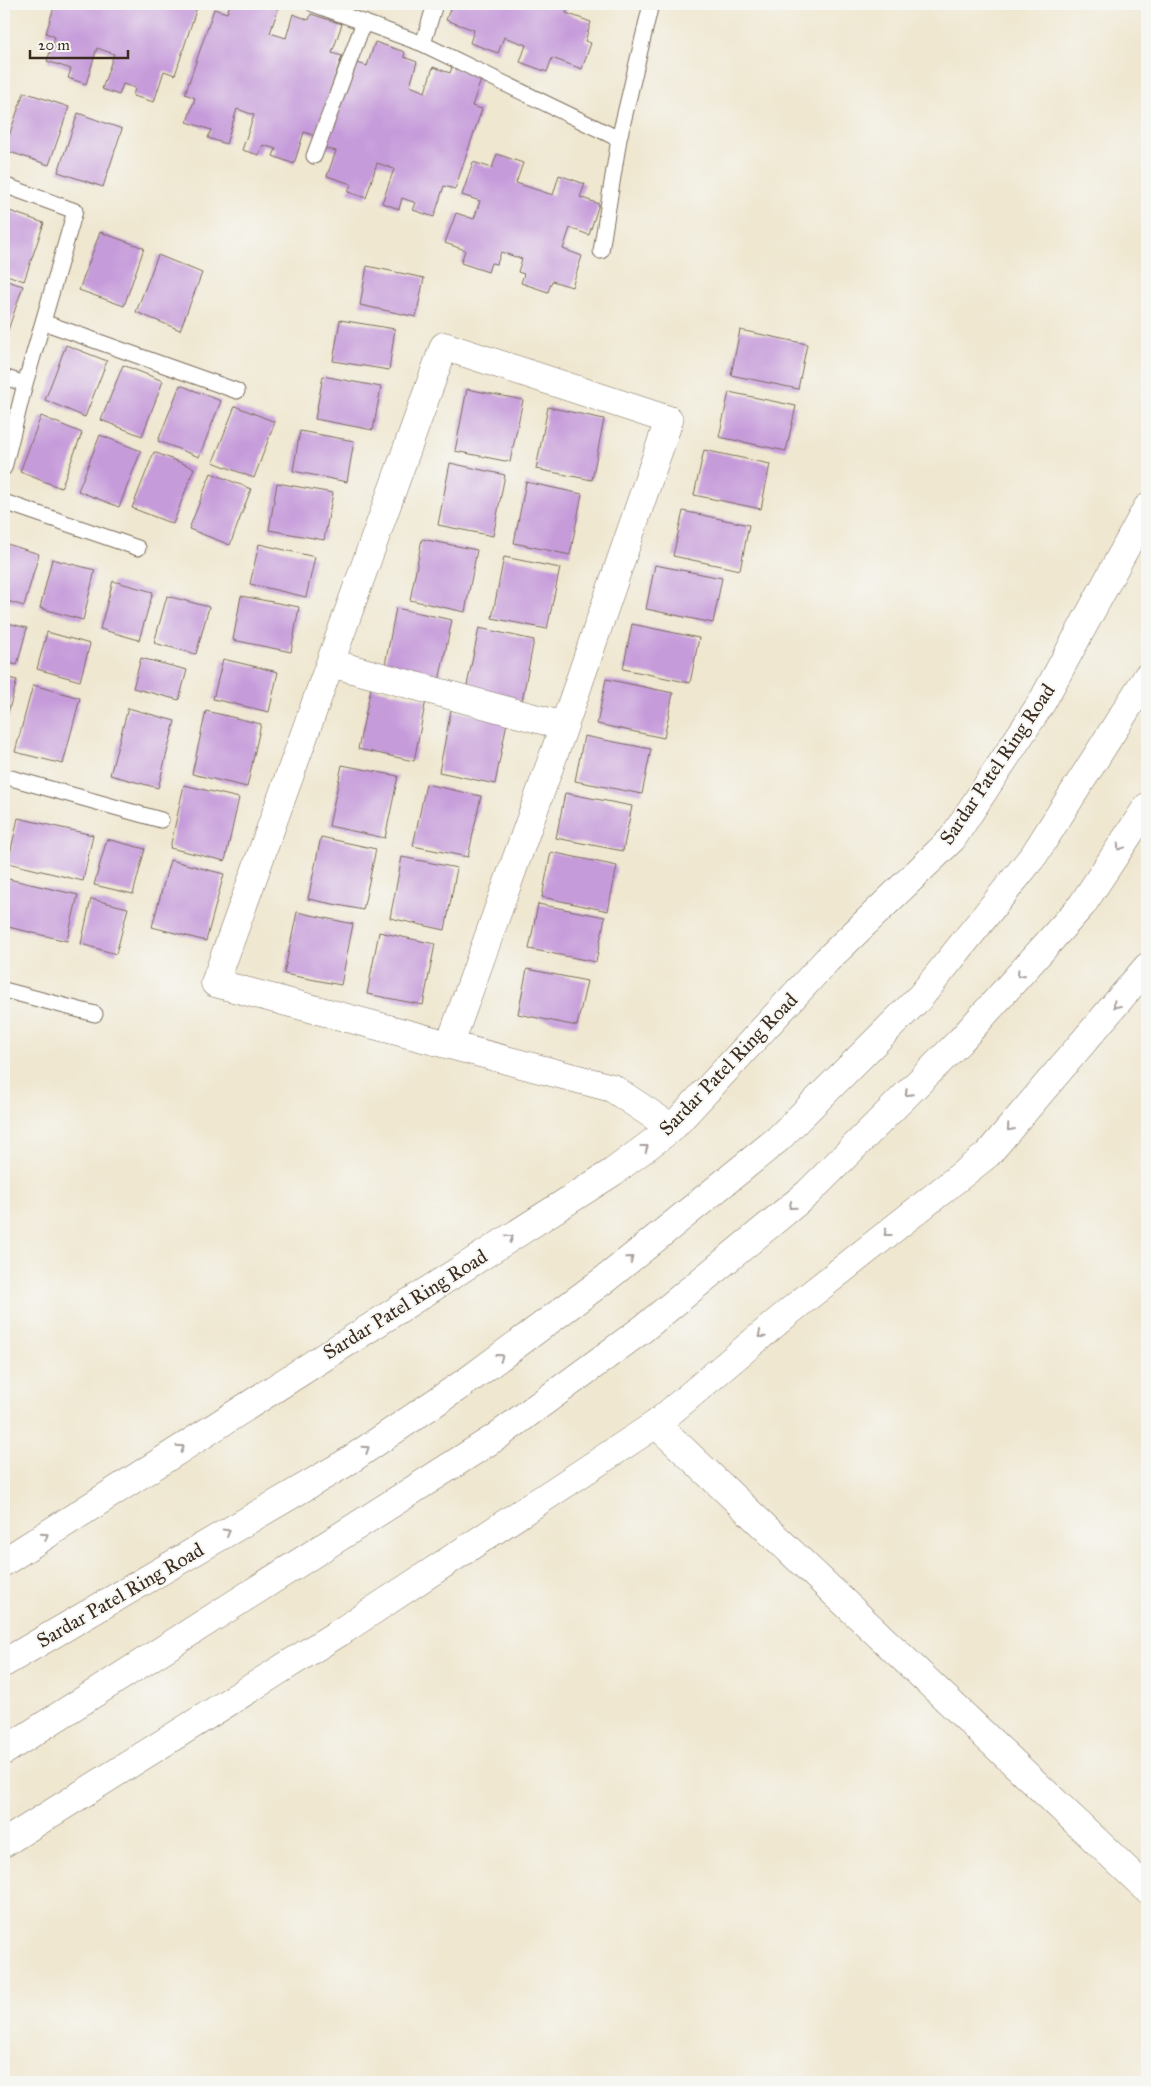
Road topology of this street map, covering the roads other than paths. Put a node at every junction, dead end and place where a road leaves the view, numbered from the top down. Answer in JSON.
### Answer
{"nodes":[{"id":1,"x":313,"y":4,"type":"edge"},
{"id":2,"x":435,"y":4,"type":"edge"},
{"id":3,"x":651,"y":4,"type":"edge"},
{"id":4,"x":364,"y":22,"type":"junction"},
{"id":5,"x":423,"y":44,"type":"junction"},
{"id":6,"x":619,"y":139,"type":"junction"},
{"id":7,"x":314,"y":156,"type":"dead end"},
{"id":8,"x":4,"y":185,"type":"edge"},
{"id":9,"x":601,"y":250,"type":"dead end"},
{"id":10,"x":43,"y":322,"type":"junction"},
{"id":11,"x":4,"y":377,"type":"edge"},
{"id":12,"x":26,"y":384,"type":"junction"},
{"id":13,"x":237,"y":391,"type":"dead end"},
{"id":14,"x":4,"y":468,"type":"edge"},
{"id":15,"x":4,"y":502,"type":"edge"},
{"id":16,"x":1147,"y":508,"type":"edge"},
{"id":17,"x":138,"y":548,"type":"dead end"},
{"id":18,"x":330,"y":663,"type":"junction"},
{"id":19,"x":1147,"y":677,"type":"edge"},
{"id":20,"x":564,"y":726,"type":"junction"},
{"id":21,"x":4,"y":776,"type":"edge"},
{"id":22,"x":1147,"y":807,"type":"edge"},
{"id":23,"x":161,"y":820,"type":"dead end"},
{"id":24,"x":1147,"y":967,"type":"edge"},
{"id":25,"x":4,"y":990,"type":"edge"},
{"id":26,"x":95,"y":1014,"type":"dead end"},
{"id":27,"x":450,"y":1044,"type":"junction"},
{"id":28,"x":672,"y":1128,"type":"junction"},
{"id":29,"x":656,"y":1424,"type":"junction"},
{"id":30,"x":4,"y":1562,"type":"edge"},
{"id":31,"x":4,"y":1663,"type":"edge"},
{"id":32,"x":4,"y":1750,"type":"edge"},
{"id":33,"x":4,"y":1843,"type":"edge"},
{"id":34,"x":1147,"y":1889,"type":"edge"}],
"edges":[{"from":1,"to":4,"type":"lane"},
{"from":2,"to":5,"type":"lane"},
{"from":3,"to":6,"type":"lane"},
{"from":4,"to":5,"type":"lane"},
{"from":4,"to":7,"type":"lane"},
{"from":5,"to":6,"type":"lane"},
{"from":6,"to":9,"type":"lane"},
{"from":8,"to":10,"type":"lane"},
{"from":10,"to":12,"type":"lane"},
{"from":10,"to":13,"type":"lane"},
{"from":11,"to":12,"type":"lane"},
{"from":12,"to":14,"type":"lane"},
{"from":15,"to":17,"type":"lane"},
{"from":16,"to":28,"type":"main road","name":"Sardar Patel Ring Road"},
{"from":18,"to":20,"type":"main road"},
{"from":18,"to":20,"type":"main road"},
{"from":18,"to":27,"type":"main road"},
{"from":31,"to":19,"type":"main road","name":"Sardar Patel Ring Road","one_way":true},
{"from":20,"to":27,"type":"main road"},
{"from":21,"to":23,"type":"lane"},
{"from":22,"to":32,"type":"main road","one_way":true},
{"from":24,"to":29,"type":"main road","one_way":true},
{"from":25,"to":26,"type":"lane"},
{"from":27,"to":28,"type":"main road"},
{"from":30,"to":28,"type":"main road","name":"Sardar Patel Ring Road","one_way":true},
{"from":29,"to":33,"type":"main road"},
{"from":29,"to":34,"type":"main road"}]}
